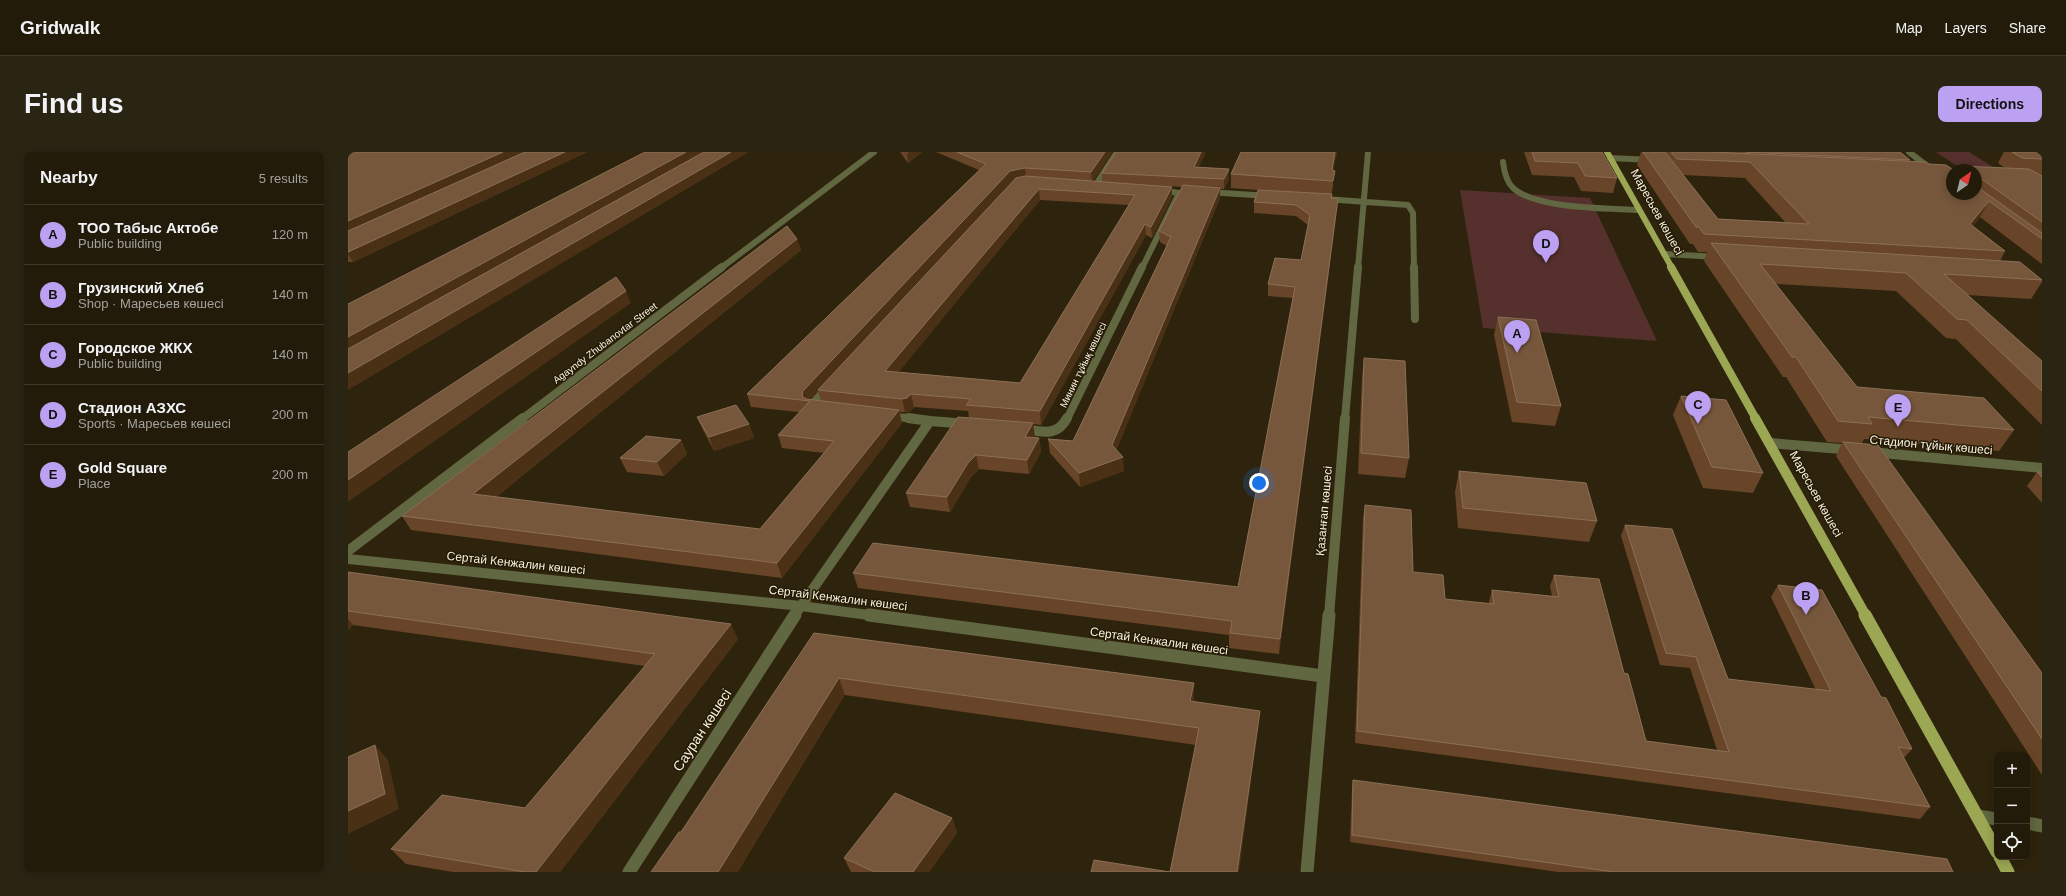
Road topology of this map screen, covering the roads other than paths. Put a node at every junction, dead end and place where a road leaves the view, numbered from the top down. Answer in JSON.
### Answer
{"nodes":[{"id":1,"x":874,"y":152,"type":"edge"},
{"id":2,"x":1116,"y":152,"type":"edge"},
{"id":3,"x":1368,"y":152,"type":"edge"},
{"id":4,"x":1909,"y":152,"type":"edge"},
{"id":5,"x":1608,"y":155,"type":"edge"},
{"id":6,"x":1662,"y":160,"type":"edge"},
{"id":7,"x":1503,"y":162,"type":"dead end"},
{"id":8,"x":1923,"y":173,"type":"edge"},
{"id":9,"x":1937,"y":174,"type":"junction"},
{"id":10,"x":1946,"y":174,"type":"edge"},
{"id":11,"x":1946,"y":181,"type":"edge"},
{"id":12,"x":1094,"y":186,"type":"edge"},
{"id":13,"x":1153,"y":190,"type":"edge"},
{"id":14,"x":1197,"y":192,"type":"edge"},
{"id":15,"x":1277,"y":196,"type":"edge"},
{"id":16,"x":1320,"y":199,"type":"edge"},
{"id":17,"x":1364,"y":201,"type":"junction"},
{"id":18,"x":1639,"y":210,"type":"junction"},
{"id":19,"x":1664,"y":254,"type":"junction"},
{"id":20,"x":1727,"y":258,"type":"edge"},
{"id":21,"x":1415,"y":319,"type":"dead end"},
{"id":22,"x":832,"y":382,"type":"edge"},
{"id":23,"x":821,"y":410,"type":"edge"},
{"id":24,"x":876,"y":415,"type":"edge"},
{"id":25,"x":930,"y":421,"type":"junction"},
{"id":26,"x":976,"y":425,"type":"edge"},
{"id":27,"x":1014,"y":428,"type":"edge"},
{"id":28,"x":1770,"y":443,"type":"junction"},
{"id":29,"x":2042,"y":468,"type":"edge"},
{"id":30,"x":348,"y":551,"type":"edge"},
{"id":31,"x":348,"y":559,"type":"edge"},
{"id":32,"x":801,"y":606,"type":"junction"},
{"id":33,"x":1323,"y":676,"type":"junction"},
{"id":34,"x":1977,"y":816,"type":"junction"},
{"id":35,"x":1994,"y":819,"type":"edge"},
{"id":36,"x":2030,"y":824,"type":"edge"},
{"id":37,"x":2042,"y":826,"type":"edge"},
{"id":38,"x":1994,"y":847,"type":"edge"},
{"id":39,"x":2002,"y":860,"type":"edge"},
{"id":40,"x":629,"y":872,"type":"edge"},
{"id":41,"x":1307,"y":872,"type":"edge"},
{"id":42,"x":2008,"y":872,"type":"edge"}],
"edges":[{"from":1,"to":30,"type":"street","name":"Agayndy Zhubanovtar Street"},
{"from":2,"to":12,"type":"street"},
{"from":3,"to":17,"type":"street","name":"Қазанғап көшесі"},
{"from":4,"to":9,"type":"street"},
{"from":5,"to":6,"type":"street"},
{"from":5,"to":18,"type":"main road","name":"Маресьев көшесі"},
{"from":7,"to":18,"type":"street"},
{"from":8,"to":9,"type":"street"},
{"from":9,"to":10,"type":"street"},
{"from":9,"to":11,"type":"street"},
{"from":13,"to":27,"type":"street","name":"Минин тұйық көшесі"},
{"from":14,"to":15,"type":"street"},
{"from":16,"to":17,"type":"street"},
{"from":17,"to":21,"type":"street"},
{"from":17,"to":33,"type":"street","name":"Қазанғап көшесі"},
{"from":18,"to":19,"type":"main road","name":"Маресьев көшесі"},
{"from":19,"to":20,"type":"street"},
{"from":19,"to":28,"type":"main road","name":"Маресьев көшесі"},
{"from":22,"to":23,"type":"street"},
{"from":24,"to":25,"type":"street"},
{"from":25,"to":26,"type":"street"},
{"from":25,"to":32,"type":"street"},
{"from":28,"to":29,"type":"street","name":"Стадион тұйық көшесі"},
{"from":28,"to":34,"type":"main road","name":"Маресьев көшесі"},
{"from":31,"to":32,"type":"street","name":"Сертай Кенжалин көшесі"},
{"from":32,"to":33,"type":"street","name":"Сертай Кенжалин көшесі"},
{"from":32,"to":40,"type":"street","name":"Сауран көшесі"},
{"from":33,"to":41,"type":"street","name":"Қазанғап көшесі"},
{"from":34,"to":35,"type":"street"},
{"from":34,"to":38,"type":"main road","name":"Маресьев көшесі"},
{"from":36,"to":37,"type":"street"},
{"from":39,"to":42,"type":"main road"}]}
